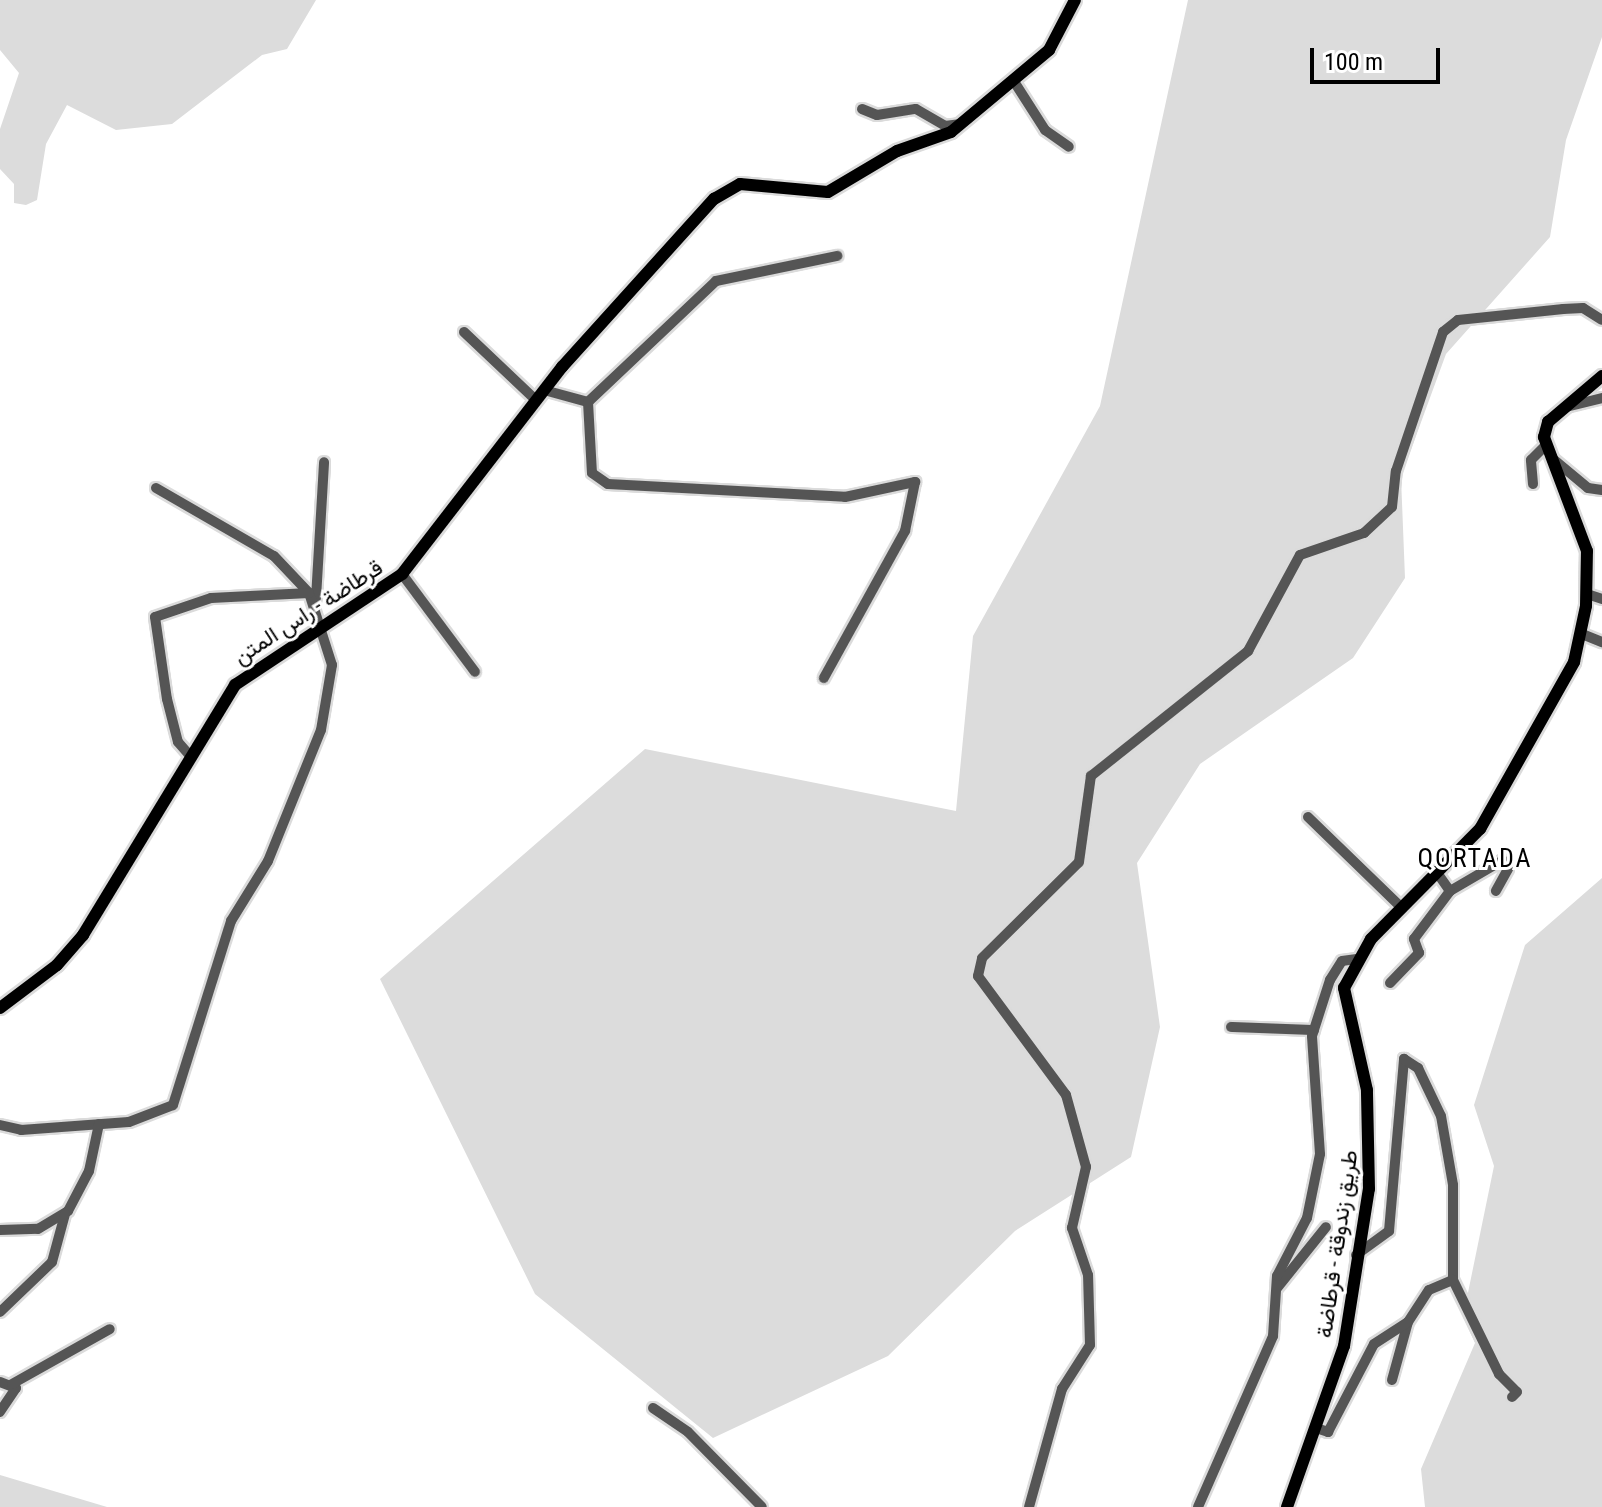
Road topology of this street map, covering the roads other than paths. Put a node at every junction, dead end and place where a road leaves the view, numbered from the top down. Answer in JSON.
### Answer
{"nodes":[{"id":1,"x":1075,"y":0,"type":"edge"},
{"id":2,"x":1015,"y":83,"type":"junction"},
{"id":3,"x":862,"y":109,"type":"dead end"},
{"id":4,"x":966,"y":123,"type":"junction"},
{"id":5,"x":1069,"y":147,"type":"dead end"},
{"id":6,"x":837,"y":256,"type":"dead end"},
{"id":7,"x":1602,"y":320,"type":"edge"},
{"id":8,"x":464,"y":332,"type":"dead end"},
{"id":9,"x":1602,"y":376,"type":"edge"},
{"id":10,"x":540,"y":395,"type":"junction"},
{"id":11,"x":1602,"y":398,"type":"edge"},
{"id":12,"x":588,"y":402,"type":"junction"},
{"id":13,"x":1564,"y":408,"type":"junction"},
{"id":14,"x":1545,"y":451,"type":"junction"},
{"id":15,"x":324,"y":462,"type":"dead end"},
{"id":16,"x":1533,"y":484,"type":"dead end"},
{"id":17,"x":156,"y":488,"type":"dead end"},
{"id":18,"x":1602,"y":490,"type":"edge"},
{"id":19,"x":402,"y":574,"type":"junction"},
{"id":20,"x":1587,"y":594,"type":"junction"},
{"id":21,"x":313,"y":595,"type":"junction"},
{"id":22,"x":1602,"y":599,"type":"edge"},
{"id":23,"x":321,"y":624,"type":"junction"},
{"id":24,"x":1582,"y":634,"type":"junction"},
{"id":25,"x":1602,"y":642,"type":"edge"},
{"id":26,"x":475,"y":672,"type":"dead end"},
{"id":27,"x":824,"y":678,"type":"dead end"},
{"id":28,"x":190,"y":756,"type":"junction"},
{"id":29,"x":1308,"y":817,"type":"dead end"},
{"id":30,"x":1438,"y":874,"type":"junction"},
{"id":31,"x":1450,"y":891,"type":"junction"},
{"id":32,"x":1496,"y":891,"type":"dead end"},
{"id":33,"x":1402,"y":908,"type":"junction"},
{"id":34,"x":1357,"y":959,"type":"junction"},
{"id":35,"x":1390,"y":983,"type":"dead end"},
{"id":36,"x":0,"y":1008,"type":"edge"},
{"id":37,"x":1231,"y":1027,"type":"dead end"},
{"id":38,"x":1314,"y":1030,"type":"junction"},
{"id":39,"x":99,"y":1124,"type":"junction"},
{"id":40,"x":0,"y":1125,"type":"edge"},
{"id":41,"x":65,"y":1214,"type":"junction"},
{"id":42,"x":1326,"y":1227,"type":"dead end"},
{"id":43,"x":0,"y":1230,"type":"edge"},
{"id":44,"x":1356,"y":1255,"type":"junction"},
{"id":45,"x":1453,"y":1280,"type":"junction"},
{"id":46,"x":1276,"y":1289,"type":"junction"},
{"id":47,"x":0,"y":1312,"type":"edge"},
{"id":48,"x":1408,"y":1322,"type":"junction"},
{"id":49,"x":110,"y":1329,"type":"dead end"},
{"id":50,"x":1392,"y":1380,"type":"dead end"},
{"id":51,"x":0,"y":1382,"type":"edge"},
{"id":52,"x":12,"y":1384,"type":"junction"},
{"id":53,"x":1512,"y":1397,"type":"dead end"},
{"id":54,"x":653,"y":1408,"type":"dead end"},
{"id":55,"x":0,"y":1412,"type":"edge"},
{"id":56,"x":1316,"y":1428,"type":"junction"},
{"id":57,"x":762,"y":1507,"type":"edge"},
{"id":58,"x":1029,"y":1507,"type":"edge"},
{"id":59,"x":1198,"y":1507,"type":"edge"},
{"id":60,"x":1287,"y":1507,"type":"edge"}],
"edges":[{"from":1,"to":2,"type":"main road","name":"قرطاضة - راس المتن"},
{"from":2,"to":4,"type":"main road","name":"قرطاضة - راس المتن"},
{"from":2,"to":5,"type":"street"},
{"from":3,"to":4,"type":"street"},
{"from":4,"to":10,"type":"main road","name":"قرطاضة - راس المتن"},
{"from":6,"to":12,"type":"street"},
{"from":7,"to":58,"type":"street"},
{"from":8,"to":10,"type":"street"},
{"from":9,"to":13,"type":"main road"},
{"from":10,"to":12,"type":"street"},
{"from":10,"to":19,"type":"main road","name":"قرطاضة - راس المتن"},
{"from":11,"to":13,"type":"street"},
{"from":12,"to":27,"type":"street"},
{"from":13,"to":14,"type":"main road"},
{"from":14,"to":16,"type":"street"},
{"from":14,"to":18,"type":"street"},
{"from":14,"to":20,"type":"main road","name":"طريق زندوقة - قرطاضة"},
{"from":15,"to":21,"type":"street"},
{"from":17,"to":21,"type":"street"},
{"from":19,"to":23,"type":"main road","name":"قرطاضة - راس المتن"},
{"from":19,"to":26,"type":"street"},
{"from":20,"to":22,"type":"street"},
{"from":20,"to":24,"type":"main road","name":"طريق زندوقة - قرطاضة"},
{"from":21,"to":23,"type":"street"},
{"from":21,"to":28,"type":"street"},
{"from":23,"to":28,"type":"main road","name":"قرطاضة - راس المتن"},
{"from":23,"to":39,"type":"street"},
{"from":24,"to":25,"type":"street"},
{"from":24,"to":30,"type":"main road","name":"طريق زندوقة - قرطاضة"},
{"from":28,"to":36,"type":"main road","name":"قرطاضة - راس المتن"},
{"from":29,"to":33,"type":"street"},
{"from":30,"to":31,"type":"street"},
{"from":30,"to":33,"type":"main road","name":"طريق زندوقة - قرطاضة"},
{"from":31,"to":32,"type":"street"},
{"from":31,"to":35,"type":"street"},
{"from":33,"to":34,"type":"main road","name":"طريق زندوقة - قرطاضة"},
{"from":34,"to":38,"type":"street"},
{"from":34,"to":44,"type":"main road","name":"طريق زندوقة - قرطاضة"},
{"from":37,"to":38,"type":"street"},
{"from":38,"to":46,"type":"street"},
{"from":39,"to":40,"type":"street"},
{"from":39,"to":41,"type":"street"},
{"from":41,"to":43,"type":"street"},
{"from":41,"to":47,"type":"street"},
{"from":42,"to":46,"type":"street"},
{"from":44,"to":45,"type":"street"},
{"from":44,"to":56,"type":"main road","name":"طريق زندوقة - قرطاضة"},
{"from":45,"to":48,"type":"street"},
{"from":45,"to":53,"type":"street"},
{"from":46,"to":59,"type":"street"},
{"from":48,"to":50,"type":"street"},
{"from":48,"to":56,"type":"street"},
{"from":49,"to":52,"type":"street"},
{"from":51,"to":52,"type":"street"},
{"from":52,"to":55,"type":"street"},
{"from":54,"to":57,"type":"street"},
{"from":56,"to":60,"type":"main road","name":"طريق زندوقة - قرطاضة"}]}
